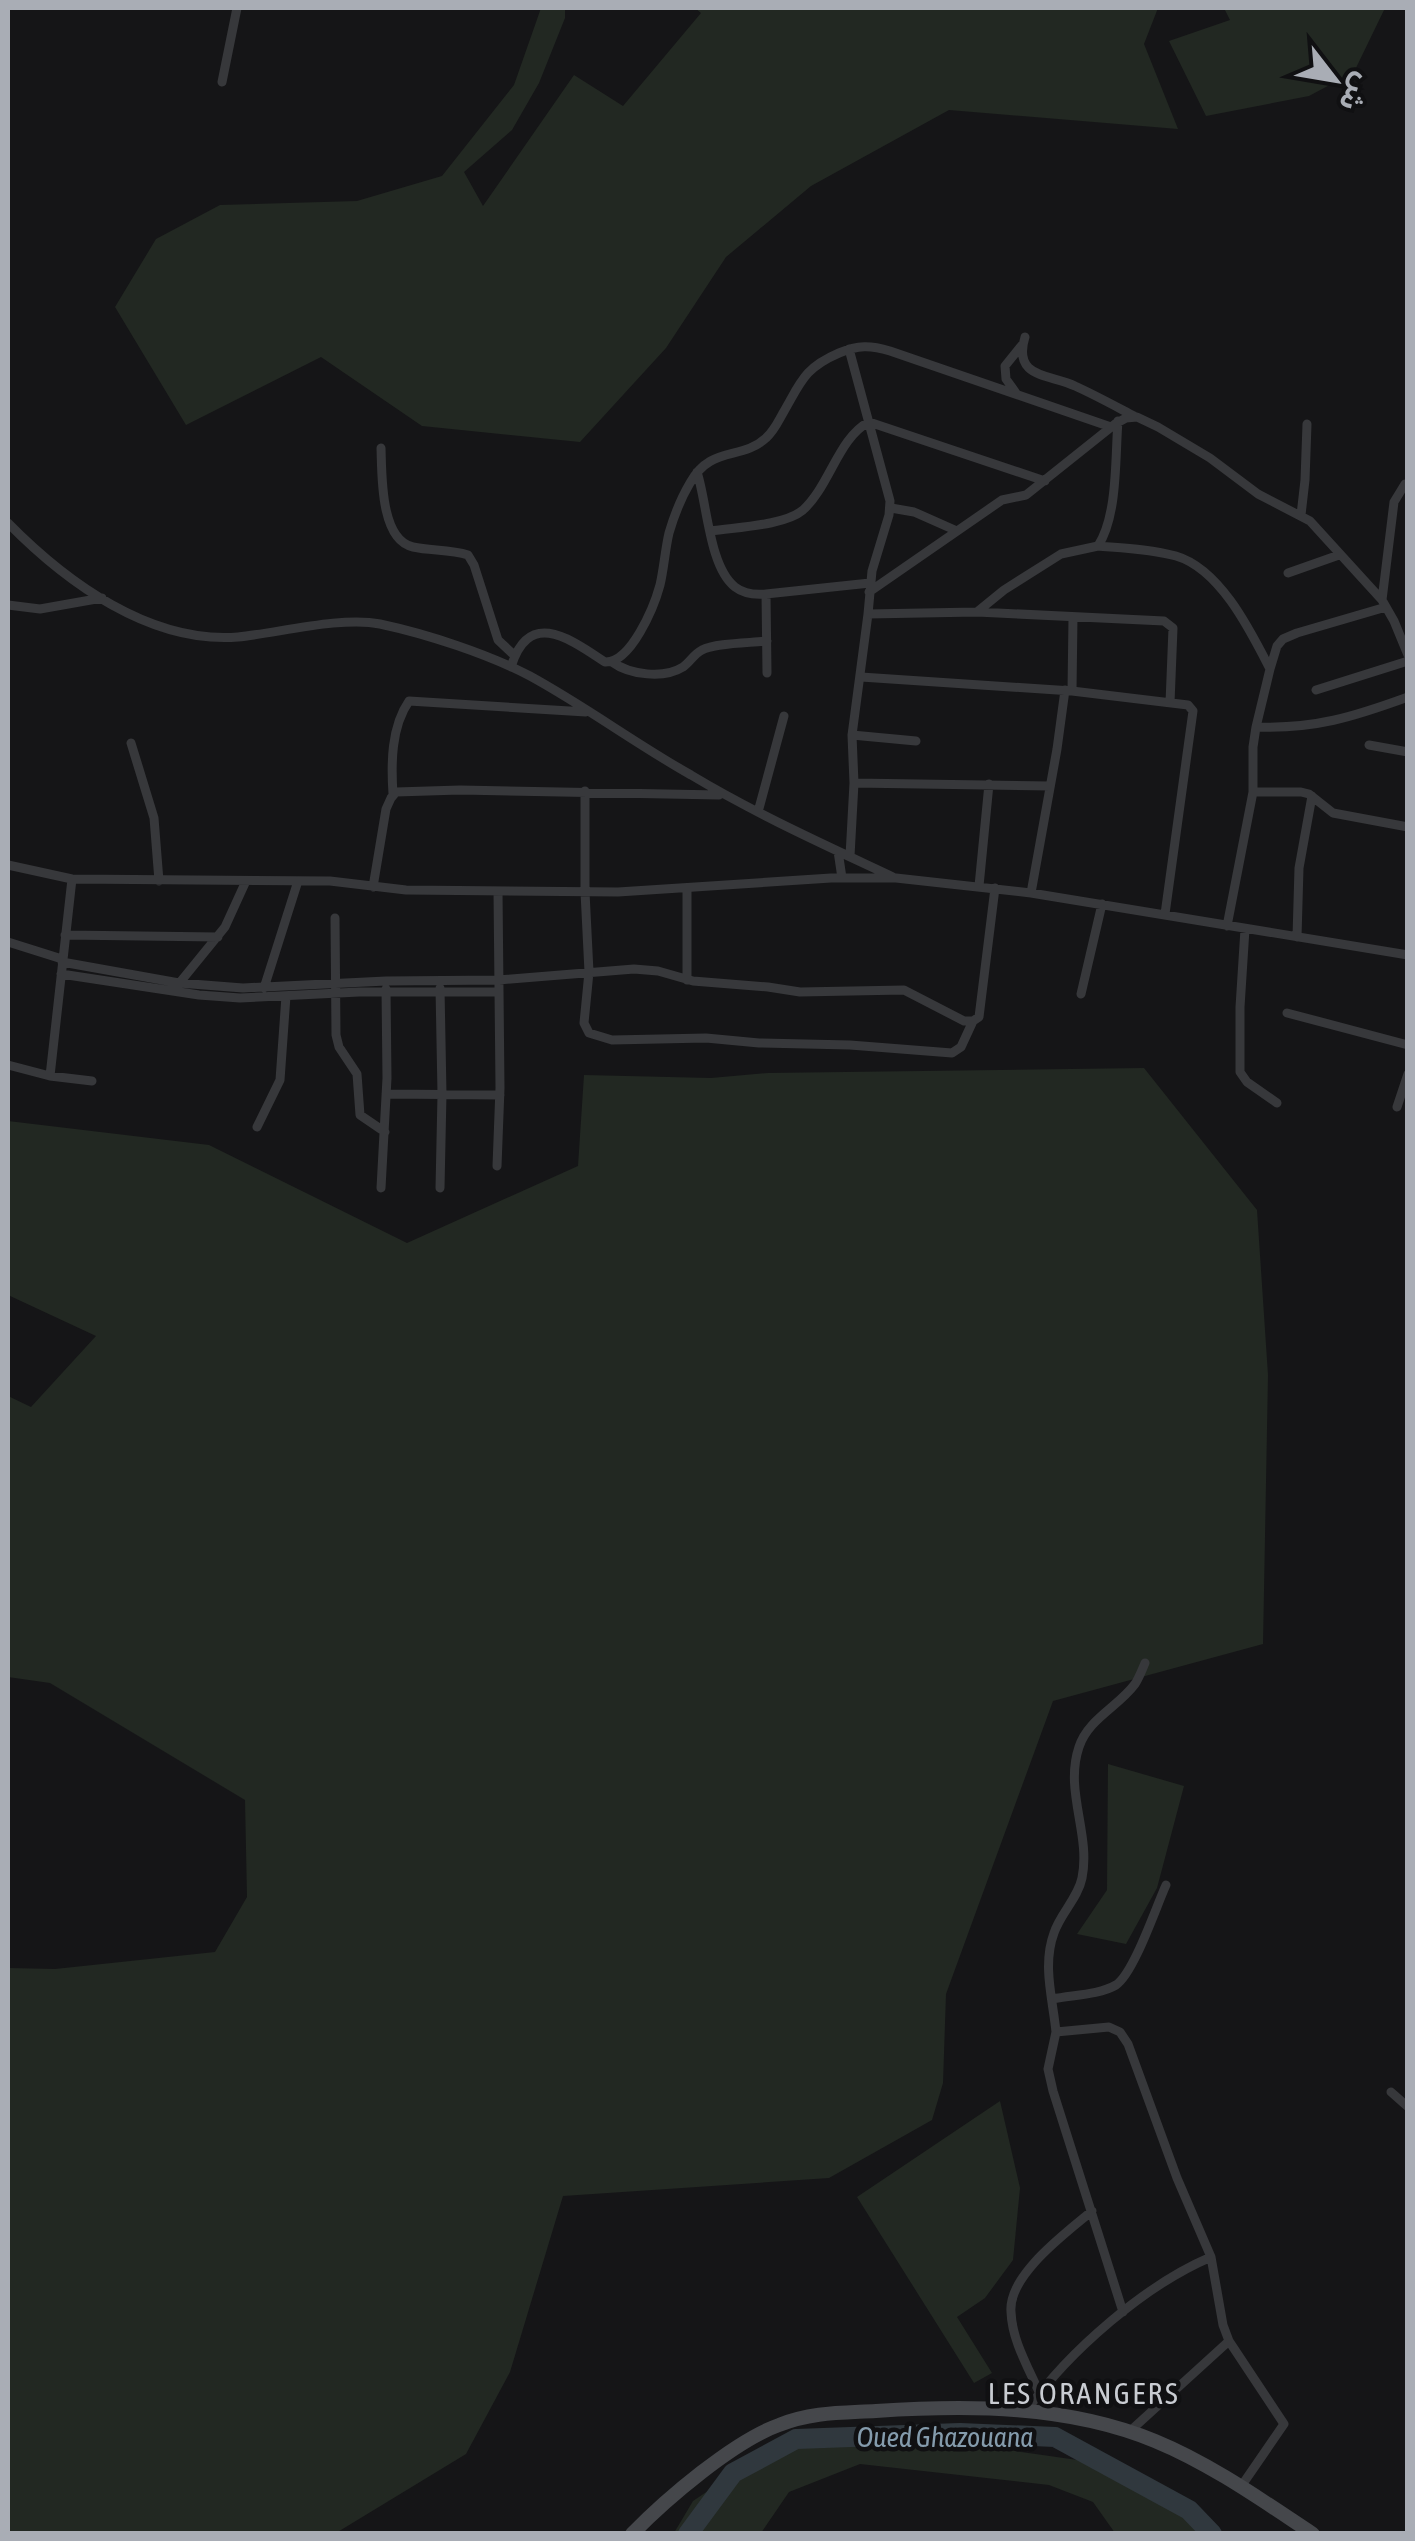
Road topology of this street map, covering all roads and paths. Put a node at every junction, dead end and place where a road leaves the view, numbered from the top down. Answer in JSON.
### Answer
{"nodes":[{"id":1,"x":236,"y":8,"type":"edge"},
{"id":2,"x":222,"y":82,"type":"dead end"},
{"id":3,"x":849,"y":348,"type":"junction"},
{"id":4,"x":1017,"y":394,"type":"junction"},
{"id":5,"x":1137,"y":417,"type":"junction"},
{"id":6,"x":869,"y":422,"type":"junction"},
{"id":7,"x":1114,"y":424,"type":"junction"},
{"id":8,"x":1307,"y":424,"type":"dead end"},
{"id":9,"x":381,"y":448,"type":"dead end"},
{"id":10,"x":697,"y":472,"type":"junction"},
{"id":11,"x":1044,"y":481,"type":"junction"},
{"id":12,"x":1408,"y":484,"type":"edge"},
{"id":13,"x":891,"y":508,"type":"junction"},
{"id":14,"x":1301,"y":515,"type":"junction"},
{"id":15,"x":8,"y":523,"type":"edge"},
{"id":16,"x":711,"y":531,"type":"junction"},
{"id":17,"x":957,"y":531,"type":"junction"},
{"id":18,"x":1098,"y":546,"type":"junction"},
{"id":19,"x":1339,"y":555,"type":"junction"},
{"id":20,"x":1288,"y":572,"type":"dead end"},
{"id":21,"x":870,"y":588,"type":"junction"},
{"id":22,"x":766,"y":594,"type":"junction"},
{"id":23,"x":102,"y":598,"type":"junction"},
{"id":24,"x":1384,"y":604,"type":"junction"},
{"id":25,"x":8,"y":605,"type":"edge"},
{"id":26,"x":977,"y":612,"type":"junction"},
{"id":27,"x":868,"y":614,"type":"junction"},
{"id":28,"x":1073,"y":617,"type":"junction"},
{"id":29,"x":766,"y":642,"type":"junction"},
{"id":30,"x":514,"y":656,"type":"junction"},
{"id":31,"x":1408,"y":658,"type":"edge"},
{"id":32,"x":612,"y":662,"type":"junction"},
{"id":33,"x":511,"y":668,"type":"junction"},
{"id":34,"x":1270,"y":669,"type":"junction"},
{"id":35,"x":767,"y":672,"type":"dead end"},
{"id":36,"x":860,"y":677,"type":"junction"},
{"id":37,"x":1316,"y":690,"type":"dead end"},
{"id":38,"x":1069,"y":691,"type":"junction"},
{"id":39,"x":1408,"y":697,"type":"edge"},
{"id":40,"x":569,"y":700,"type":"junction"},
{"id":41,"x":1170,"y":703,"type":"junction"},
{"id":42,"x":552,"y":711,"type":"junction"},
{"id":43,"x":588,"y":712,"type":"junction"},
{"id":44,"x":784,"y":716,"type":"dead end"},
{"id":45,"x":1256,"y":727,"type":"junction"},
{"id":46,"x":852,"y":735,"type":"junction"},
{"id":47,"x":916,"y":741,"type":"dead end"},
{"id":48,"x":131,"y":743,"type":"dead end"},
{"id":49,"x":1369,"y":745,"type":"dead end"},
{"id":50,"x":1408,"y":752,"type":"edge"},
{"id":51,"x":854,"y":782,"type":"junction"},
{"id":52,"x":990,"y":784,"type":"junction"},
{"id":53,"x":1050,"y":786,"type":"junction"},
{"id":54,"x":585,"y":792,"type":"junction"},
{"id":55,"x":1254,"y":792,"type":"junction"},
{"id":56,"x":393,"y":794,"type":"junction"},
{"id":57,"x":724,"y":795,"type":"junction"},
{"id":58,"x":1312,"y":796,"type":"junction"},
{"id":59,"x":758,"y":812,"type":"junction"},
{"id":60,"x":1408,"y":827,"type":"edge"},
{"id":61,"x":838,"y":851,"type":"junction"},
{"id":62,"x":850,"y":856,"type":"junction"},
{"id":63,"x":8,"y":865,"type":"edge"},
{"id":64,"x":842,"y":878,"type":"junction"},
{"id":65,"x":896,"y":878,"type":"junction"},
{"id":66,"x":72,"y":879,"type":"junction"},
{"id":67,"x":159,"y":881,"type":"junction"},
{"id":68,"x":246,"y":881,"type":"junction"},
{"id":69,"x":298,"y":881,"type":"junction"},
{"id":70,"x":979,"y":886,"type":"junction"},
{"id":71,"x":373,"y":887,"type":"junction"},
{"id":72,"x":687,"y":888,"type":"junction"},
{"id":73,"x":995,"y":888,"type":"junction"},
{"id":74,"x":498,"y":891,"type":"junction"},
{"id":75,"x":585,"y":892,"type":"junction"},
{"id":76,"x":1031,"y":893,"type":"junction"},
{"id":77,"x":1102,"y":904,"type":"junction"},
{"id":78,"x":1165,"y":914,"type":"junction"},
{"id":79,"x":336,"y":918,"type":"dead end"},
{"id":80,"x":1227,"y":926,"type":"junction"},
{"id":81,"x":1246,"y":929,"type":"junction"},
{"id":82,"x":65,"y":935,"type":"junction"},
{"id":83,"x":218,"y":937,"type":"junction"},
{"id":84,"x":1298,"y":937,"type":"junction"},
{"id":85,"x":8,"y":942,"type":"edge"},
{"id":86,"x":1408,"y":954,"type":"edge"},
{"id":87,"x":62,"y":965,"type":"junction"},
{"id":88,"x":589,"y":972,"type":"junction"},
{"id":89,"x":498,"y":980,"type":"junction"},
{"id":90,"x":687,"y":980,"type":"junction"},
{"id":91,"x":386,"y":986,"type":"junction"},
{"id":92,"x":440,"y":986,"type":"junction"},
{"id":93,"x":176,"y":987,"type":"junction"},
{"id":94,"x":264,"y":987,"type":"junction"},
{"id":95,"x":336,"y":988,"type":"junction"},
{"id":96,"x":499,"y":992,"type":"junction"},
{"id":97,"x":1081,"y":994,"type":"dead end"},
{"id":98,"x":286,"y":996,"type":"junction"},
{"id":99,"x":261,"y":998,"type":"junction"},
{"id":100,"x":1287,"y":1013,"type":"dead end"},
{"id":101,"x":974,"y":1021,"type":"junction"},
{"id":102,"x":1408,"y":1045,"type":"edge"},
{"id":103,"x":8,"y":1065,"type":"edge"},
{"id":104,"x":1408,"y":1074,"type":"edge"},
{"id":105,"x":50,"y":1076,"type":"junction"},
{"id":106,"x":92,"y":1081,"type":"dead end"},
{"id":107,"x":386,"y":1094,"type":"junction"},
{"id":108,"x":442,"y":1094,"type":"junction"},
{"id":109,"x":500,"y":1096,"type":"junction"},
{"id":110,"x":1276,"y":1103,"type":"dead end"},
{"id":111,"x":1397,"y":1107,"type":"dead end"},
{"id":112,"x":257,"y":1128,"type":"dead end"},
{"id":113,"x":384,"y":1132,"type":"junction"},
{"id":114,"x":497,"y":1166,"type":"dead end"},
{"id":115,"x":381,"y":1188,"type":"dead end"},
{"id":116,"x":440,"y":1188,"type":"dead end"},
{"id":117,"x":1145,"y":1663,"type":"dead end"},
{"id":118,"x":1166,"y":1884,"type":"dead end"},
{"id":119,"x":1053,"y":1998,"type":"junction"},
{"id":120,"x":1056,"y":2032,"type":"junction"},
{"id":121,"x":1391,"y":2092,"type":"dead end"},
{"id":122,"x":1408,"y":2107,"type":"edge"},
{"id":123,"x":1092,"y":2211,"type":"junction"},
{"id":124,"x":1211,"y":2256,"type":"junction"},
{"id":125,"x":1124,"y":2312,"type":"junction"},
{"id":126,"x":1229,"y":2342,"type":"junction"},
{"id":127,"x":1039,"y":2392,"type":"junction"},
{"id":128,"x":1027,"y":2410,"type":"junction"},
{"id":129,"x":1129,"y":2432,"type":"junction"},
{"id":130,"x":1240,"y":2488,"type":"junction"},
{"id":131,"x":632,"y":2534,"type":"edge"},
{"id":132,"x":1313,"y":2534,"type":"edge"}],
"edges":[{"from":1,"to":2,"type":"street"},
{"from":3,"to":4,"type":"street"},
{"from":3,"to":6,"type":"street"},
{"from":3,"to":10,"type":"street"},
{"from":4,"to":5,"type":"street"},
{"from":4,"to":7,"type":"street"},
{"from":5,"to":7,"type":"street"},
{"from":5,"to":14,"type":"street"},
{"from":6,"to":11,"type":"street"},
{"from":6,"to":13,"type":"street"},
{"from":6,"to":16,"type":"street"},
{"from":7,"to":11,"type":"street"},
{"from":7,"to":18,"type":"street"},
{"from":8,"to":14,"type":"street"},
{"from":9,"to":30,"type":"street"},
{"from":10,"to":16,"type":"street"},
{"from":10,"to":32,"type":"street"},
{"from":11,"to":17,"type":"street"},
{"from":12,"to":24,"type":"street"},
{"from":13,"to":17,"type":"street"},
{"from":13,"to":21,"type":"street"},
{"from":14,"to":19,"type":"street"},
{"from":15,"to":23,"type":"street"},
{"from":16,"to":22,"type":"street"},
{"from":17,"to":21,"type":"street"},
{"from":18,"to":26,"type":"street"},
{"from":18,"to":34,"type":"street"},
{"from":19,"to":20,"type":"street"},
{"from":19,"to":24,"type":"street"},
{"from":21,"to":22,"type":"street"},
{"from":21,"to":27,"type":"street"},
{"from":22,"to":29,"type":"street"},
{"from":23,"to":25,"type":"street"},
{"from":23,"to":33,"type":"street"},
{"from":24,"to":31,"type":"street"},
{"from":24,"to":34,"type":"street"},
{"from":26,"to":27,"type":"street"},
{"from":26,"to":28,"type":"street"},
{"from":27,"to":36,"type":"street"},
{"from":28,"to":38,"type":"street"},
{"from":28,"to":41,"type":"street"},
{"from":29,"to":32,"type":"street"},
{"from":29,"to":35,"type":"street"},
{"from":30,"to":32,"type":"street"},
{"from":30,"to":33,"type":"street"},
{"from":31,"to":37,"type":"street"},
{"from":33,"to":40,"type":"street"},
{"from":34,"to":45,"type":"street"},
{"from":36,"to":38,"type":"street"},
{"from":36,"to":46,"type":"street"},
{"from":38,"to":41,"type":"street"},
{"from":38,"to":53,"type":"street"},
{"from":39,"to":45,"type":"street"},
{"from":40,"to":42,"type":"street"},
{"from":40,"to":43,"type":"street"},
{"from":41,"to":78,"type":"street"},
{"from":42,"to":43,"type":"street"},
{"from":42,"to":56,"type":"street"},
{"from":43,"to":57,"type":"street"},
{"from":44,"to":59,"type":"street"},
{"from":45,"to":55,"type":"street"},
{"from":46,"to":47,"type":"street"},
{"from":46,"to":51,"type":"street"},
{"from":48,"to":67,"type":"street"},
{"from":49,"to":50,"type":"street"},
{"from":51,"to":52,"type":"street"},
{"from":51,"to":62,"type":"street"},
{"from":52,"to":53,"type":"street"},
{"from":52,"to":70,"type":"street"},
{"from":53,"to":76,"type":"street"},
{"from":54,"to":56,"type":"street"},
{"from":54,"to":57,"type":"street"},
{"from":54,"to":75,"type":"street"},
{"from":55,"to":58,"type":"street"},
{"from":55,"to":80,"type":"street"},
{"from":56,"to":71,"type":"street"},
{"from":57,"to":59,"type":"street"},
{"from":58,"to":60,"type":"street"},
{"from":58,"to":84,"type":"street"},
{"from":59,"to":61,"type":"street"},
{"from":61,"to":62,"type":"street"},
{"from":61,"to":64,"type":"street"},
{"from":62,"to":65,"type":"street"},
{"from":63,"to":66,"type":"street"},
{"from":64,"to":65,"type":"street"},
{"from":64,"to":72,"type":"street"},
{"from":65,"to":70,"type":"street"},
{"from":66,"to":67,"type":"street"},
{"from":66,"to":82,"type":"street"},
{"from":67,"to":68,"type":"street"},
{"from":68,"to":69,"type":"street"},
{"from":68,"to":83,"type":"street"},
{"from":69,"to":71,"type":"street"},
{"from":69,"to":94,"type":"street"},
{"from":70,"to":73,"type":"street"},
{"from":71,"to":74,"type":"street"},
{"from":72,"to":75,"type":"street"},
{"from":72,"to":90,"type":"street"},
{"from":73,"to":76,"type":"street"},
{"from":73,"to":101,"type":"street"},
{"from":74,"to":75,"type":"street"},
{"from":74,"to":89,"type":"street"},
{"from":75,"to":88,"type":"street"},
{"from":76,"to":77,"type":"street"},
{"from":77,"to":78,"type":"street"},
{"from":77,"to":97,"type":"street"},
{"from":78,"to":80,"type":"street"},
{"from":79,"to":95,"type":"street"},
{"from":80,"to":81,"type":"street"},
{"from":81,"to":84,"type":"street"},
{"from":81,"to":110,"type":"street"},
{"from":82,"to":83,"type":"street"},
{"from":82,"to":87,"type":"street"},
{"from":83,"to":93,"type":"street"},
{"from":84,"to":86,"type":"street"},
{"from":85,"to":87,"type":"street"},
{"from":87,"to":93,"type":"street"},
{"from":87,"to":105,"type":"street"},
{"from":88,"to":89,"type":"street"},
{"from":88,"to":90,"type":"street"},
{"from":88,"to":101,"type":"street"},
{"from":89,"to":92,"type":"street"},
{"from":89,"to":96,"type":"street"},
{"from":90,"to":101,"type":"street"},
{"from":91,"to":92,"type":"street"},
{"from":91,"to":95,"type":"street"},
{"from":91,"to":107,"type":"street"},
{"from":92,"to":96,"type":"street"},
{"from":92,"to":108,"type":"street"},
{"from":93,"to":94,"type":"street"},
{"from":93,"to":99,"type":"street"},
{"from":94,"to":95,"type":"street"},
{"from":94,"to":99,"type":"street"},
{"from":95,"to":98,"type":"street"},
{"from":95,"to":113,"type":"street"},
{"from":96,"to":109,"type":"street"},
{"from":98,"to":99,"type":"street"},
{"from":98,"to":112,"type":"street"},
{"from":100,"to":102,"type":"street"},
{"from":103,"to":105,"type":"street"},
{"from":104,"to":111,"type":"street"},
{"from":105,"to":106,"type":"street"},
{"from":107,"to":108,"type":"street"},
{"from":107,"to":113,"type":"street"},
{"from":108,"to":109,"type":"street"},
{"from":108,"to":116,"type":"street"},
{"from":109,"to":114,"type":"street"},
{"from":113,"to":115,"type":"street"},
{"from":117,"to":119,"type":"street"},
{"from":118,"to":119,"type":"street"},
{"from":119,"to":120,"type":"street"},
{"from":120,"to":123,"type":"street"},
{"from":120,"to":124,"type":"street"},
{"from":121,"to":122,"type":"street"},
{"from":123,"to":125,"type":"street"},
{"from":123,"to":127,"type":"street"},
{"from":124,"to":125,"type":"street"},
{"from":124,"to":126,"type":"street"},
{"from":125,"to":127,"type":"street"},
{"from":126,"to":129,"type":"street"},
{"from":126,"to":130,"type":"street"},
{"from":127,"to":128,"type":"street"},
{"from":128,"to":129,"type":"main road"},
{"from":128,"to":131,"type":"main road"},
{"from":129,"to":130,"type":"main road"},
{"from":130,"to":132,"type":"main road"}]}
